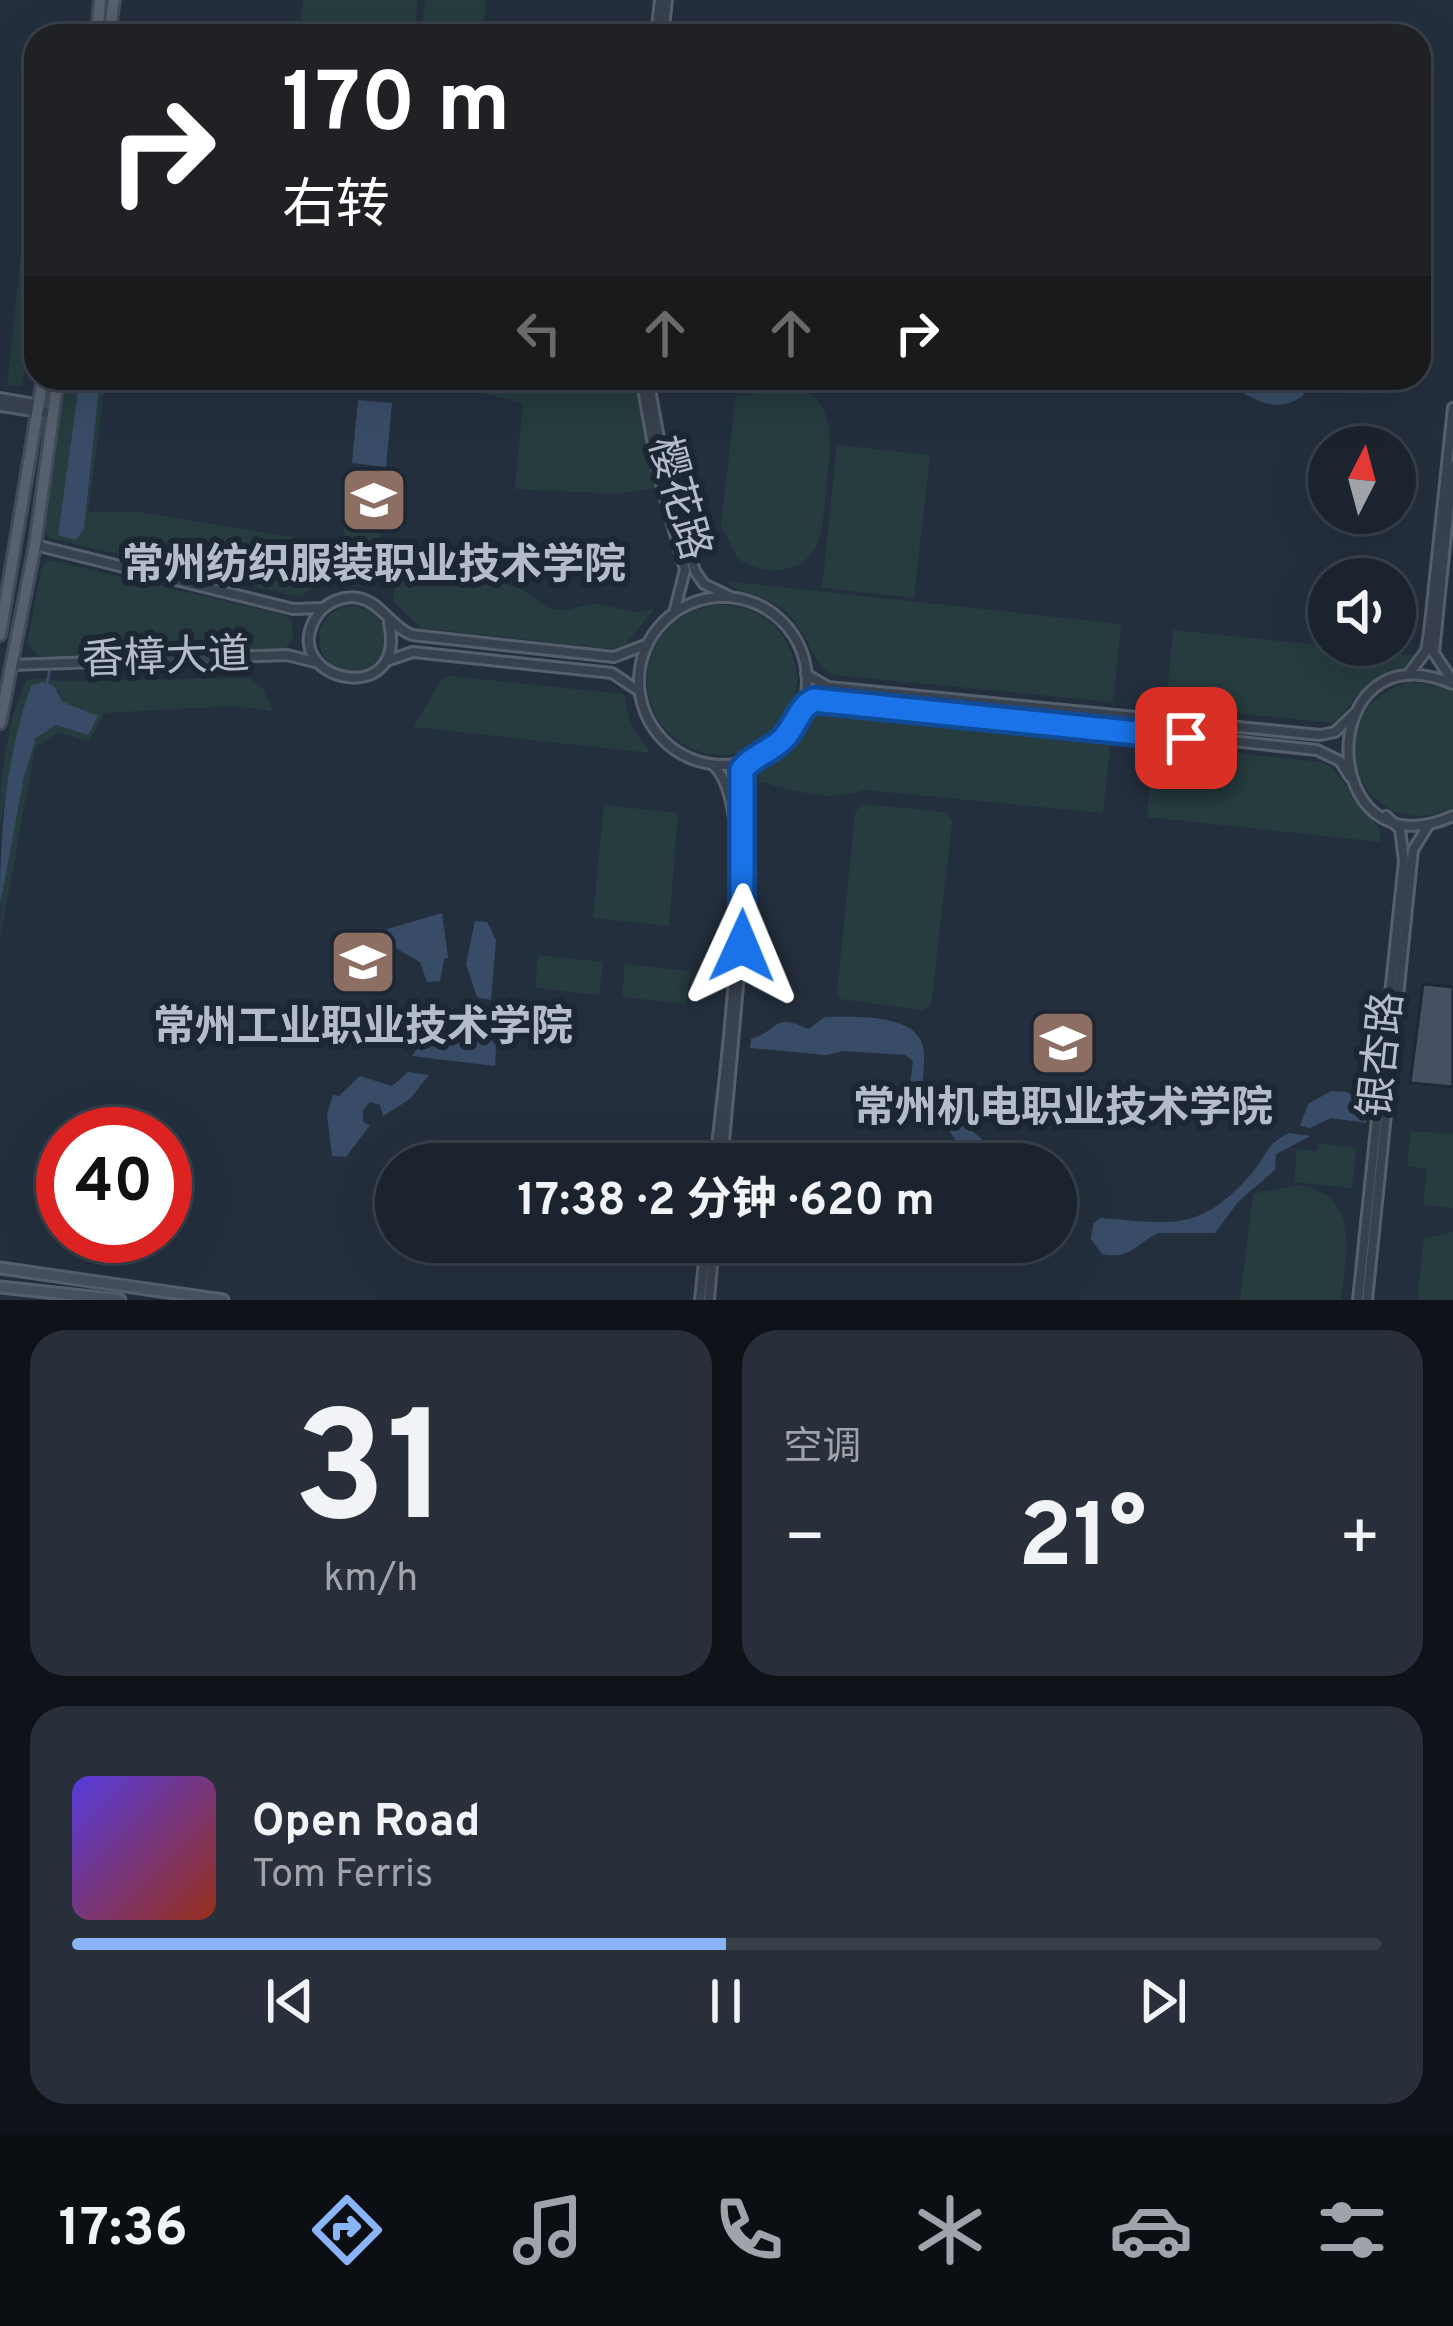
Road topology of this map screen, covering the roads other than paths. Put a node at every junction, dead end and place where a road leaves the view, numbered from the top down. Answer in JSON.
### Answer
{"nodes":[{"id":1,"x":41,"y":390,"type":"edge"},
{"id":2,"x":57,"y":390,"type":"edge"},
{"id":3,"x":646,"y":390,"type":"edge"},
{"id":4,"x":647,"y":390,"type":"edge"},
{"id":5,"x":0,"y":402,"type":"edge"},
{"id":6,"x":1453,"y":408,"type":"edge"},
{"id":7,"x":38,"y":409,"type":"junction"},
{"id":8,"x":54,"y":414,"type":"junction"},
{"id":9,"x":1453,"y":466,"type":"edge"},
{"id":10,"x":35,"y":545,"type":"junction"},
{"id":11,"x":736,"y":599,"type":"junction"},
{"id":12,"x":323,"y":608,"type":"junction"},
{"id":13,"x":671,"y":616,"type":"junction"},
{"id":14,"x":389,"y":623,"type":"junction"},
{"id":15,"x":0,"y":635,"type":"edge"},
{"id":16,"x":649,"y":642,"type":"junction"},
{"id":17,"x":385,"y":662,"type":"junction"},
{"id":18,"x":319,"y":663,"type":"junction"},
{"id":19,"x":12,"y":665,"type":"junction"},
{"id":20,"x":806,"y":674,"type":"junction"},
{"id":21,"x":1394,"y":680,"type":"junction"},
{"id":22,"x":1453,"y":683,"type":"edge"},
{"id":23,"x":639,"y":692,"type":"junction"},
{"id":24,"x":803,"y":705,"type":"junction"},
{"id":25,"x":1355,"y":713,"type":"junction"},
{"id":26,"x":0,"y":723,"type":"edge"},
{"id":27,"x":748,"y":761,"type":"junction"},
{"id":28,"x":711,"y":764,"type":"junction"},
{"id":29,"x":1350,"y":777,"type":"junction"},
{"id":30,"x":1385,"y":816,"type":"junction"},
{"id":31,"x":1453,"y":816,"type":"edge"},
{"id":32,"x":1429,"y":824,"type":"junction"},
{"id":33,"x":720,"y":1143,"type":"edge"},
{"id":34,"x":720,"y":1143,"type":"edge"},
{"id":35,"x":708,"y":1263,"type":"edge"},
{"id":36,"x":0,"y":1268,"type":"edge"},
{"id":37,"x":0,"y":1287,"type":"edge"},
{"id":38,"x":120,"y":1300,"type":"edge"},
{"id":39,"x":223,"y":1300,"type":"edge"},
{"id":40,"x":704,"y":1300,"type":"edge"},
{"id":41,"x":1362,"y":1300,"type":"edge"}],
"edges":[{"from":1,"to":7,"type":"main road"},
{"from":2,"to":8,"type":"main road"},
{"from":3,"to":13,"type":"street","name":"樱花路"},
{"from":4,"to":11,"type":"street","name":"樱花路"},
{"from":5,"to":7,"type":"street"},
{"from":6,"to":21,"type":"street"},
{"from":7,"to":8,"type":"street"},
{"from":7,"to":15,"type":"main road"},
{"from":8,"to":10,"type":"main road"},
{"from":9,"to":22,"type":"street"},
{"from":10,"to":12,"type":"street","name":"香樟大道"},
{"from":10,"to":19,"type":"main road"},
{"from":11,"to":13,"type":"street"},
{"from":11,"to":20,"type":"street"},
{"from":12,"to":14,"type":"street"},
{"from":12,"to":18,"type":"street"},
{"from":13,"to":16,"type":"street"},
{"from":14,"to":16,"type":"street"},
{"from":14,"to":17,"type":"street"},
{"from":16,"to":23,"type":"street"},
{"from":17,"to":18,"type":"street"},
{"from":17,"to":23,"type":"street"},
{"from":18,"to":19,"type":"street","name":"香樟大道"},
{"from":19,"to":26,"type":"main road"},
{"from":20,"to":24,"type":"street"},
{"from":20,"to":25,"type":"street"},
{"from":21,"to":22,"type":"street"},
{"from":21,"to":25,"type":"street"},
{"from":23,"to":28,"type":"street"},
{"from":24,"to":27,"type":"street"},
{"from":24,"to":29,"type":"street"},
{"from":25,"to":29,"type":"street"},
{"from":27,"to":28,"type":"street"},
{"from":27,"to":34,"type":"street"},
{"from":28,"to":33,"type":"street"},
{"from":29,"to":30,"type":"street"},
{"from":30,"to":32,"type":"street"},
{"from":30,"to":41,"type":"street","name":"银杏路"},
{"from":31,"to":32,"type":"street"},
{"from":32,"to":41,"type":"street","name":"银杏路"},
{"from":35,"to":40,"type":"street"},
{"from":36,"to":39,"type":"main road"},
{"from":37,"to":38,"type":"main road"}]}
